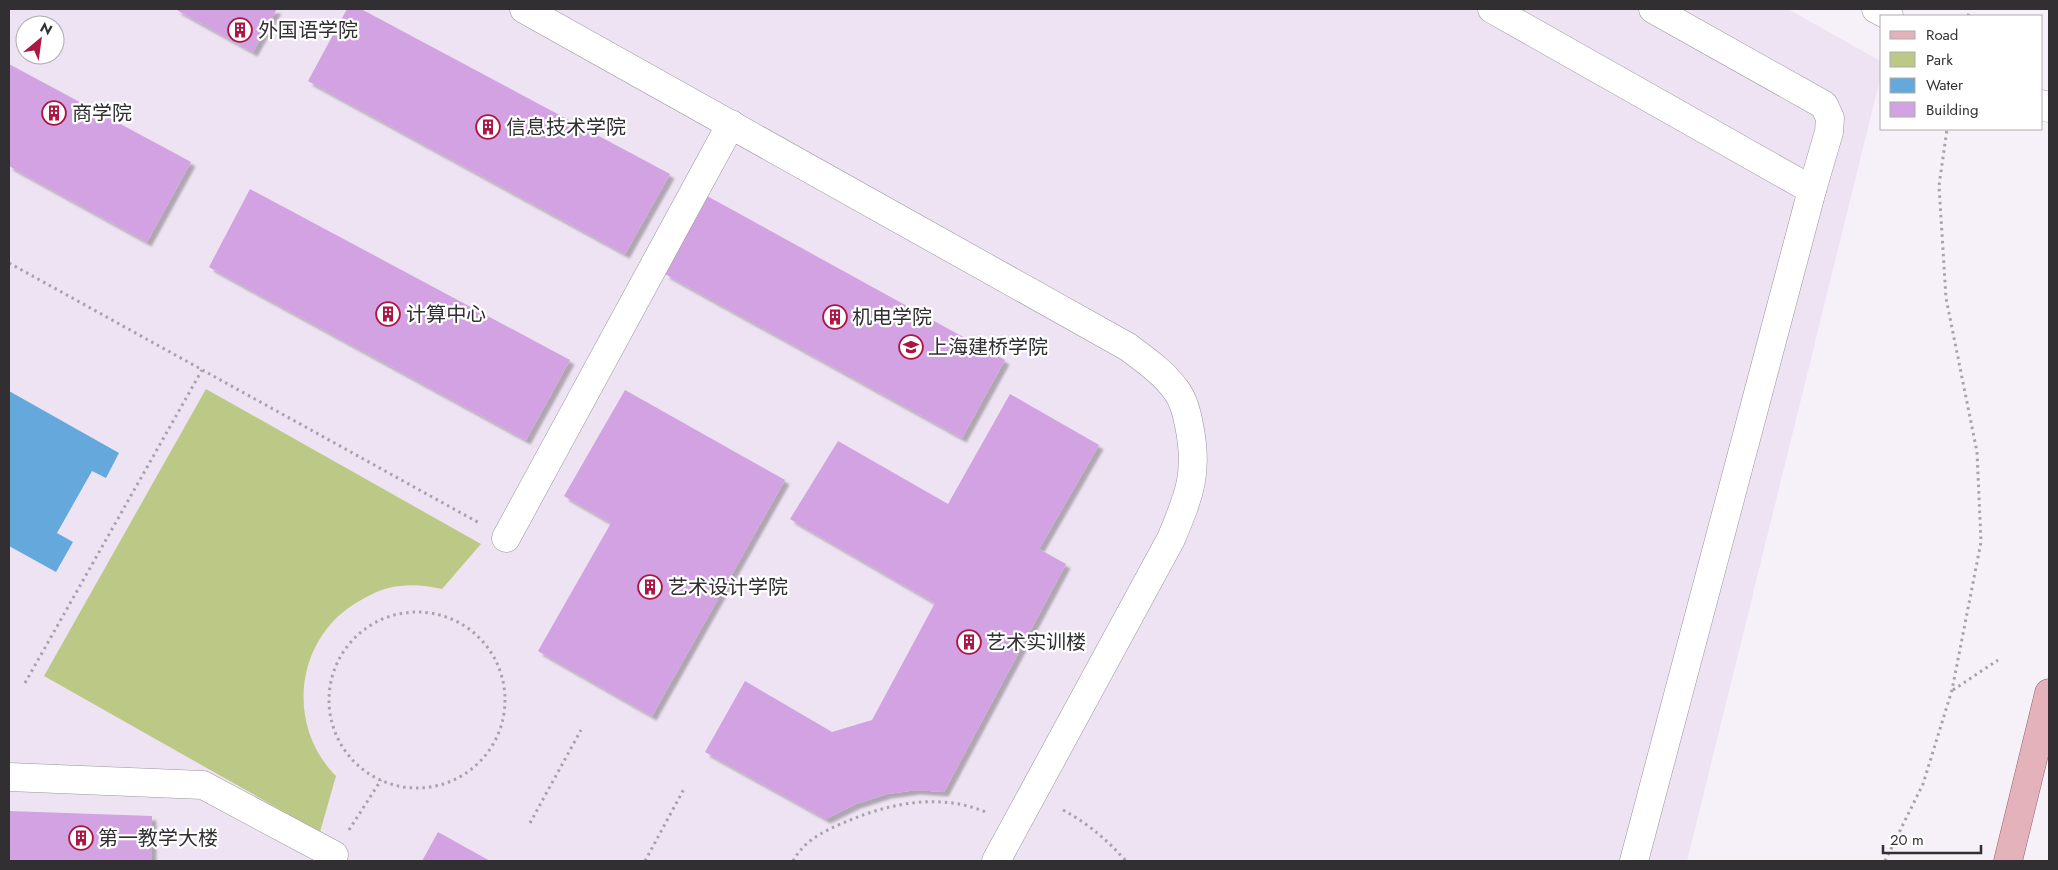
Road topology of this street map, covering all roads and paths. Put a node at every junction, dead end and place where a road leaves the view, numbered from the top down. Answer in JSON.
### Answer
{"nodes":[{"id":1,"x":524,"y":9,"type":"edge"},
{"id":2,"x":1492,"y":9,"type":"edge"},
{"id":3,"x":1653,"y":9,"type":"edge"},
{"id":4,"x":1876,"y":9,"type":"edge"},
{"id":5,"x":1887,"y":15,"type":"edge"},
{"id":6,"x":731,"y":124,"type":"junction"},
{"id":7,"x":1946,"y":130,"type":"edge"},
{"id":8,"x":1812,"y":190,"type":"junction"},
{"id":9,"x":9,"y":263,"type":"edge"},
{"id":10,"x":202,"y":370,"type":"junction"},
{"id":11,"x":506,"y":538,"type":"joint"},
{"id":12,"x":1998,"y":660,"type":"dead end"},
{"id":13,"x":25,"y":683,"type":"dead end"},
{"id":14,"x":1952,"y":690,"type":"junction"},
{"id":15,"x":2049,"y":693,"type":"edge"},
{"id":16,"x":581,"y":730,"type":"dead end"},
{"id":17,"x":9,"y":777,"type":"edge"},
{"id":18,"x":381,"y":780,"type":"junction"},
{"id":19,"x":686,"y":787,"type":"dead end"},
{"id":20,"x":1063,"y":810,"type":"dead end"},
{"id":21,"x":530,"y":823,"type":"dead end"},
{"id":22,"x":1016,"y":826,"type":"junction"},
{"id":23,"x":332,"y":858,"type":"edge"},
{"id":24,"x":645,"y":861,"type":"edge"},
{"id":25,"x":793,"y":861,"type":"edge"},
{"id":26,"x":996,"y":861,"type":"edge"},
{"id":27,"x":1126,"y":861,"type":"edge"},
{"id":28,"x":1634,"y":861,"type":"edge"},
{"id":29,"x":1885,"y":861,"type":"edge"},
{"id":30,"x":2008,"y":861,"type":"edge"}],
"edges":[{"from":1,"to":6,"type":"street"},
{"from":2,"to":8,"type":"street"},
{"from":3,"to":8,"type":"street"},
{"from":4,"to":5,"type":"street"},
{"from":6,"to":11,"type":"street"},
{"from":6,"to":22,"type":"street"},
{"from":7,"to":14,"type":"path"},
{"from":8,"to":28,"type":"street"},
{"from":9,"to":10,"type":"path"},
{"from":10,"to":11,"type":"path"},
{"from":10,"to":13,"type":"path"},
{"from":12,"to":14,"type":"path"},
{"from":14,"to":29,"type":"path"},
{"from":15,"to":30,"type":"main road"},
{"from":16,"to":21,"type":"path"},
{"from":17,"to":23,"type":"street"},
{"from":18,"to":18,"type":"path"},
{"from":18,"to":23,"type":"path"},
{"from":19,"to":24,"type":"path"},
{"from":20,"to":27,"type":"path"},
{"from":22,"to":25,"type":"path"},
{"from":22,"to":26,"type":"street"}]}
